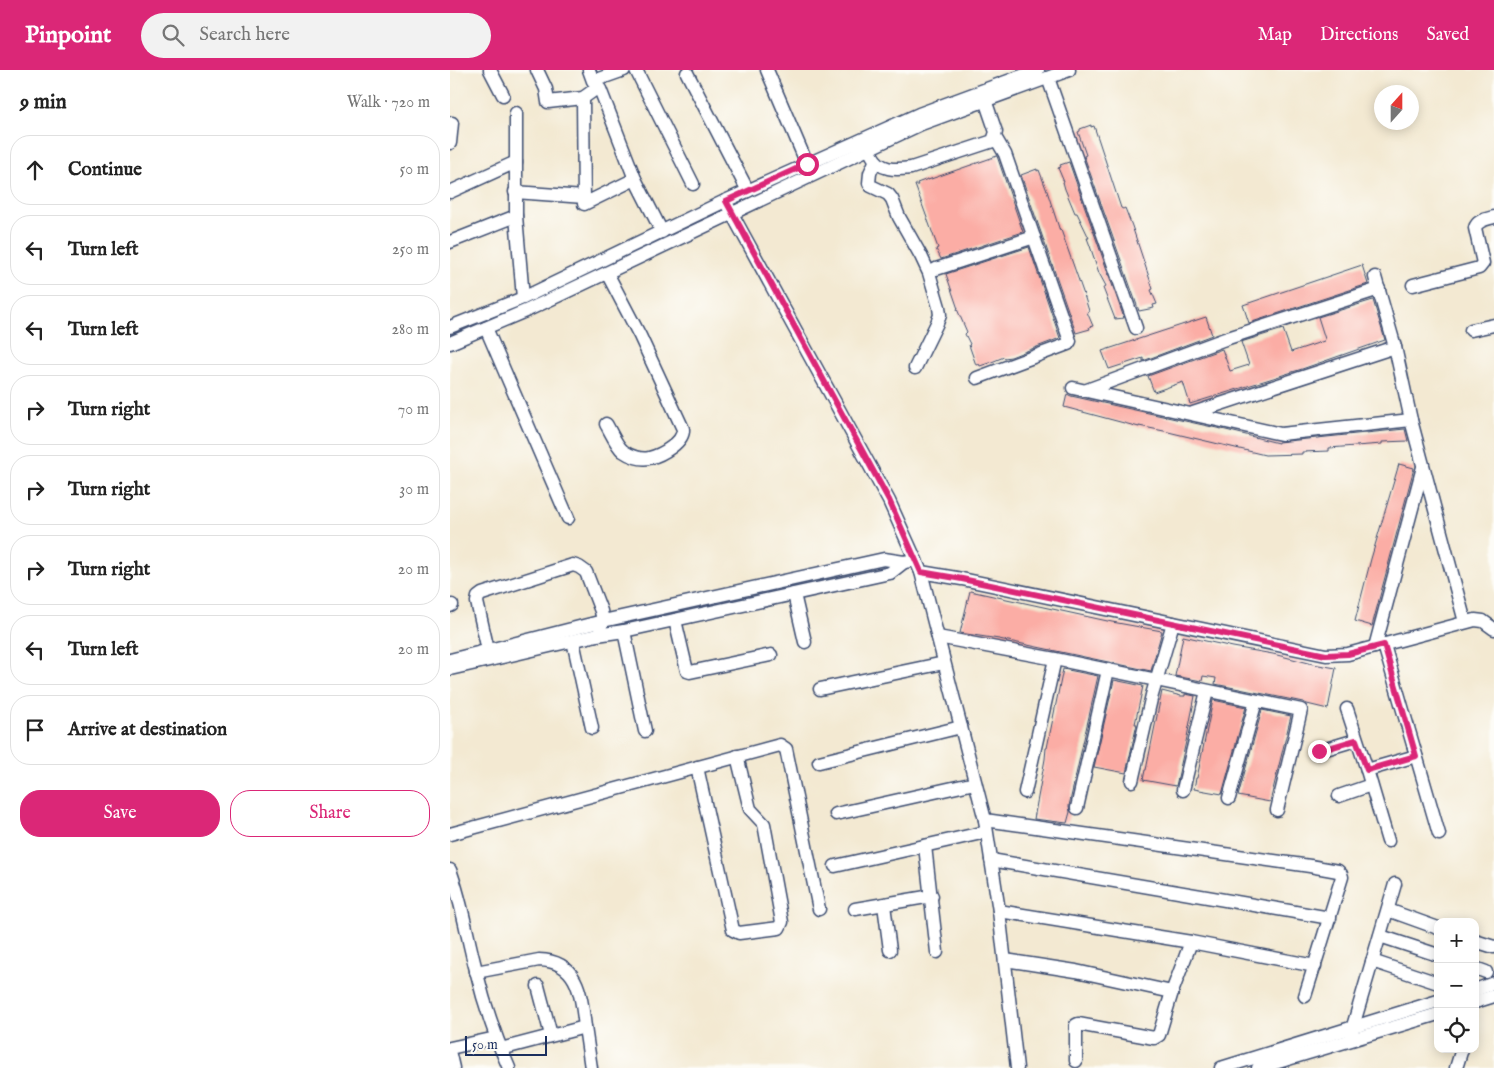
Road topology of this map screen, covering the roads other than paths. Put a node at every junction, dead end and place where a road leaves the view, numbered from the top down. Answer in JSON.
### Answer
{"nodes":[{"id":1,"x":490,"y":70,"type":"edge"},
{"id":2,"x":537,"y":70,"type":"edge"},
{"id":3,"x":589,"y":70,"type":"edge"},
{"id":4,"x":624,"y":70,"type":"edge"},
{"id":5,"x":636,"y":70,"type":"edge"},
{"id":6,"x":767,"y":70,"type":"edge"},
{"id":7,"x":1069,"y":70,"type":"edge"},
{"id":8,"x":687,"y":74,"type":"dead end"},
{"id":9,"x":1033,"y":74,"type":"edge"},
{"id":10,"x":1048,"y":78,"type":"junction"},
{"id":11,"x":503,"y":95,"type":"dead end"},
{"id":12,"x":583,"y":98,"type":"junction"},
{"id":13,"x":985,"y":100,"type":"junction"},
{"id":14,"x":516,"y":113,"type":"dead end"},
{"id":15,"x":452,"y":124,"type":"dead end"},
{"id":16,"x":995,"y":136,"type":"junction"},
{"id":17,"x":450,"y":143,"type":"edge"},
{"id":18,"x":868,"y":149,"type":"junction"},
{"id":19,"x":516,"y":162,"type":"junction"},
{"id":20,"x":875,"y":162,"type":"junction"},
{"id":21,"x":807,"y":164,"type":"junction"},
{"id":22,"x":635,"y":179,"type":"junction"},
{"id":23,"x":693,"y":184,"type":"dead end"},
{"id":24,"x":748,"y":191,"type":"junction"},
{"id":25,"x":450,"y":192,"type":"edge"},
{"id":26,"x":516,"y":192,"type":"junction"},
{"id":27,"x":584,"y":197,"type":"junction"},
{"id":28,"x":726,"y":201,"type":"junction"},
{"id":29,"x":732,"y":213,"type":"junction"},
{"id":30,"x":516,"y":216,"type":"junction"},
{"id":31,"x":1494,"y":217,"type":"edge"},
{"id":32,"x":662,"y":232,"type":"junction"},
{"id":33,"x":1034,"y":237,"type":"junction"},
{"id":34,"x":450,"y":242,"type":"edge"},
{"id":35,"x":936,"y":269,"type":"dead end"},
{"id":36,"x":607,"y":273,"type":"junction"},
{"id":37,"x":1413,"y":285,"type":"dead end"},
{"id":38,"x":523,"y":298,"type":"junction"},
{"id":39,"x":1494,"y":325,"type":"edge"},
{"id":40,"x":450,"y":327,"type":"edge"},
{"id":41,"x":486,"y":328,"type":"junction"},
{"id":42,"x":1136,"y":328,"type":"dead end"},
{"id":43,"x":1471,"y":330,"type":"dead end"},
{"id":44,"x":450,"y":343,"type":"edge"},
{"id":45,"x":1395,"y":347,"type":"junction"},
{"id":46,"x":915,"y":368,"type":"dead end"},
{"id":47,"x":977,"y":378,"type":"dead end"},
{"id":48,"x":1073,"y":388,"type":"dead end"},
{"id":49,"x":1087,"y":390,"type":"junction"},
{"id":50,"x":1191,"y":413,"type":"junction"},
{"id":51,"x":1411,"y":420,"type":"junction"},
{"id":52,"x":606,"y":424,"type":"dead end"},
{"id":53,"x":1423,"y":467,"type":"junction"},
{"id":54,"x":568,"y":518,"type":"dead end"},
{"id":55,"x":913,"y":565,"type":"junction"},
{"id":56,"x":755,"y":588,"type":"junction"},
{"id":57,"x":794,"y":594,"type":"junction"},
{"id":58,"x":758,"y":602,"type":"junction"},
{"id":59,"x":675,"y":620,"type":"junction"},
{"id":60,"x":602,"y":621,"type":"junction"},
{"id":61,"x":1465,"y":622,"type":"junction"},
{"id":62,"x":1173,"y":623,"type":"junction"},
{"id":63,"x":1492,"y":625,"type":"edge"},
{"id":64,"x":624,"y":631,"type":"junction"},
{"id":65,"x":597,"y":635,"type":"junction"},
{"id":66,"x":938,"y":637,"type":"junction"},
{"id":67,"x":572,"y":641,"type":"junction"},
{"id":68,"x":805,"y":642,"type":"dead end"},
{"id":69,"x":1380,"y":646,"type":"junction"},
{"id":70,"x":488,"y":650,"type":"junction"},
{"id":71,"x":771,"y":655,"type":"dead end"},
{"id":72,"x":450,"y":660,"type":"edge"},
{"id":73,"x":1055,"y":660,"type":"junction"},
{"id":74,"x":944,"y":663,"type":"junction"},
{"id":75,"x":450,"y":669,"type":"edge"},
{"id":76,"x":1108,"y":670,"type":"junction"},
{"id":77,"x":1156,"y":680,"type":"junction"},
{"id":78,"x":820,"y":689,"type":"dead end"},
{"id":79,"x":1207,"y":691,"type":"junction"},
{"id":80,"x":1256,"y":701,"type":"junction"},
{"id":81,"x":1347,"y":709,"type":"dead end"},
{"id":82,"x":961,"y":727,"type":"junction"},
{"id":83,"x":592,"y":728,"type":"dead end"},
{"id":84,"x":645,"y":731,"type":"dead end"},
{"id":85,"x":1356,"y":740,"type":"junction"},
{"id":86,"x":1319,"y":751,"type":"dead end"},
{"id":87,"x":737,"y":756,"type":"junction"},
{"id":88,"x":1416,"y":756,"type":"junction"},
{"id":89,"x":819,"y":762,"type":"dead end"},
{"id":90,"x":697,"y":767,"type":"junction"},
{"id":91,"x":1367,"y":770,"type":"junction"},
{"id":92,"x":1132,"y":780,"type":"dead end"},
{"id":93,"x":975,"y":783,"type":"junction"},
{"id":94,"x":1371,"y":786,"type":"junction"},
{"id":95,"x":1183,"y":790,"type":"dead end"},
{"id":96,"x":1025,"y":792,"type":"dead end"},
{"id":97,"x":1339,"y":796,"type":"dead end"},
{"id":98,"x":1229,"y":798,"type":"dead end"},
{"id":99,"x":1077,"y":808,"type":"dead end"},
{"id":100,"x":1278,"y":810,"type":"dead end"},
{"id":101,"x":836,"y":814,"type":"dead end"},
{"id":102,"x":985,"y":826,"type":"junction"},
{"id":103,"x":450,"y":834,"type":"edge"},
{"id":104,"x":1439,"y":834,"type":"dead end"},
{"id":105,"x":1388,"y":841,"type":"dead end"},
{"id":106,"x":925,"y":846,"type":"junction"},
{"id":107,"x":991,"y":860,"type":"junction"},
{"id":108,"x":836,"y":866,"type":"dead end"},
{"id":109,"x":450,"y":870,"type":"edge"},
{"id":110,"x":1395,"y":884,"type":"dead end"},
{"id":111,"x":932,"y":896,"type":"junction"},
{"id":112,"x":884,"y":905,"type":"junction"},
{"id":113,"x":819,"y":909,"type":"dead end"},
{"id":114,"x":855,"y":909,"type":"dead end"},
{"id":115,"x":1388,"y":910,"type":"junction"},
{"id":116,"x":999,"y":911,"type":"junction"},
{"id":117,"x":1330,"y":918,"type":"junction"},
{"id":118,"x":1434,"y":927,"type":"edge"},
{"id":119,"x":1380,"y":936,"type":"junction"},
{"id":120,"x":1191,"y":942,"type":"junction"},
{"id":121,"x":1479,"y":942,"type":"edge"},
{"id":122,"x":1494,"y":947,"type":"edge"},
{"id":123,"x":890,"y":950,"type":"dead end"},
{"id":124,"x":937,"y":952,"type":"dead end"},
{"id":125,"x":1434,"y":954,"type":"edge"},
{"id":126,"x":1005,"y":960,"type":"junction"},
{"id":127,"x":1372,"y":961,"type":"junction"},
{"id":128,"x":1315,"y":966,"type":"junction"},
{"id":129,"x":476,"y":972,"type":"junction"},
{"id":130,"x":1434,"y":982,"type":"edge"},
{"id":131,"x":1494,"y":983,"type":"edge"},
{"id":132,"x":538,"y":986,"type":"dead end"},
{"id":133,"x":1479,"y":989,"type":"edge"},
{"id":134,"x":1172,"y":992,"type":"junction"},
{"id":135,"x":1305,"y":996,"type":"dead end"},
{"id":136,"x":1494,"y":996,"type":"edge"},
{"id":137,"x":1479,"y":1001,"type":"edge"},
{"id":138,"x":1434,"y":1002,"type":"edge"},
{"id":139,"x":1434,"y":1015,"type":"edge"},
{"id":140,"x":585,"y":1027,"type":"junction"},
{"id":141,"x":1352,"y":1028,"type":"junction"},
{"id":142,"x":551,"y":1035,"type":"junction"},
{"id":143,"x":1349,"y":1041,"type":"junction"},
{"id":144,"x":499,"y":1044,"type":"junction"},
{"id":145,"x":450,"y":1048,"type":"edge"},
{"id":146,"x":1461,"y":1053,"type":"edge"},
{"id":147,"x":450,"y":1055,"type":"edge"},
{"id":148,"x":1076,"y":1062,"type":"dead end"},
{"id":149,"x":453,"y":1068,"type":"edge"},
{"id":150,"x":509,"y":1068,"type":"edge"},
{"id":151,"x":591,"y":1068,"type":"edge"},
{"id":152,"x":1017,"y":1068,"type":"edge"},
{"id":153,"x":1221,"y":1068,"type":"edge"},
{"id":154,"x":1258,"y":1068,"type":"edge"},
{"id":155,"x":1456,"y":1068,"type":"edge"}],
"edges":[{"from":1,"to":11,"type":"street"},
{"from":2,"to":12,"type":"street"},
{"from":3,"to":4,"type":"street"},
{"from":5,"to":23,"type":"street"},
{"from":6,"to":21,"type":"street"},
{"from":7,"to":10,"type":"street"},
{"from":8,"to":24,"type":"street"},
{"from":9,"to":10,"type":"street"},
{"from":9,"to":13,"type":"street"},
{"from":9,"to":21,"type":"street"},
{"from":10,"to":42,"type":"street"},
{"from":12,"to":22,"type":"street"},
{"from":12,"to":27,"type":"street"},
{"from":13,"to":16,"type":"street"},
{"from":13,"to":18,"type":"street"},
{"from":14,"to":19,"type":"street"},
{"from":15,"to":17,"type":"street"},
{"from":16,"to":20,"type":"street"},
{"from":16,"to":33,"type":"street"},
{"from":18,"to":20,"type":"street"},
{"from":18,"to":29,"type":"street"},
{"from":19,"to":25,"type":"street"},
{"from":19,"to":26,"type":"street"},
{"from":20,"to":46,"type":"street"},
{"from":21,"to":24,"type":"street"},
{"from":22,"to":27,"type":"street"},
{"from":22,"to":32,"type":"street"},
{"from":24,"to":28,"type":"street"},
{"from":26,"to":27,"type":"street"},
{"from":26,"to":30,"type":"street"},
{"from":28,"to":29,"type":"street"},
{"from":28,"to":32,"type":"street"},
{"from":29,"to":36,"type":"street"},
{"from":29,"to":55,"type":"street"},
{"from":30,"to":34,"type":"street"},
{"from":30,"to":38,"type":"street"},
{"from":31,"to":37,"type":"street"},
{"from":32,"to":38,"type":"street"},
{"from":33,"to":35,"type":"street"},
{"from":33,"to":47,"type":"street"},
{"from":36,"to":41,"type":"street"},
{"from":36,"to":52,"type":"street"},
{"from":38,"to":40,"type":"street"},
{"from":39,"to":43,"type":"street"},
{"from":41,"to":44,"type":"street"},
{"from":41,"to":54,"type":"street"},
{"from":45,"to":49,"type":"street"},
{"from":45,"to":50,"type":"street"},
{"from":45,"to":51,"type":"street"},
{"from":48,"to":49,"type":"street"},
{"from":49,"to":50,"type":"street"},
{"from":50,"to":51,"type":"street"},
{"from":51,"to":53,"type":"street"},
{"from":53,"to":61,"type":"street"},
{"from":53,"to":69,"type":"street"},
{"from":55,"to":56,"type":"street"},
{"from":55,"to":57,"type":"street"},
{"from":55,"to":62,"type":"street"},
{"from":55,"to":66,"type":"street"},
{"from":56,"to":58,"type":"street"},
{"from":56,"to":60,"type":"street"},
{"from":57,"to":58,"type":"street"},
{"from":57,"to":68,"type":"street"},
{"from":58,"to":59,"type":"street"},
{"from":59,"to":64,"type":"street"},
{"from":59,"to":71,"type":"street"},
{"from":60,"to":65,"type":"street"},
{"from":60,"to":70,"type":"street"},
{"from":60,"to":70,"type":"street"},
{"from":61,"to":63,"type":"street"},
{"from":61,"to":69,"type":"street"},
{"from":62,"to":69,"type":"street"},
{"from":62,"to":77,"type":"street"},
{"from":64,"to":65,"type":"street"},
{"from":64,"to":84,"type":"street"},
{"from":65,"to":67,"type":"street"},
{"from":66,"to":73,"type":"street"},
{"from":66,"to":74,"type":"street"},
{"from":67,"to":75,"type":"street"},
{"from":67,"to":83,"type":"street"},
{"from":69,"to":88,"type":"street"},
{"from":70,"to":72,"type":"street"},
{"from":73,"to":76,"type":"street"},
{"from":73,"to":96,"type":"street"},
{"from":74,"to":78,"type":"street"},
{"from":74,"to":82,"type":"street"},
{"from":76,"to":77,"type":"street"},
{"from":76,"to":99,"type":"street"},
{"from":77,"to":79,"type":"street"},
{"from":77,"to":92,"type":"street"},
{"from":79,"to":80,"type":"street"},
{"from":79,"to":95,"type":"street"},
{"from":80,"to":98,"type":"street"},
{"from":80,"to":100,"type":"street"},
{"from":81,"to":85,"type":"street"},
{"from":82,"to":89,"type":"street"},
{"from":82,"to":93,"type":"street"},
{"from":85,"to":86,"type":"street"},
{"from":85,"to":91,"type":"street"},
{"from":87,"to":90,"type":"street"},
{"from":87,"to":90,"type":"street"},
{"from":87,"to":113,"type":"street"},
{"from":88,"to":91,"type":"street"},
{"from":88,"to":104,"type":"street"},
{"from":90,"to":103,"type":"street"},
{"from":91,"to":94,"type":"street"},
{"from":93,"to":101,"type":"street"},
{"from":93,"to":102,"type":"street"},
{"from":94,"to":97,"type":"street"},
{"from":94,"to":105,"type":"street"},
{"from":102,"to":106,"type":"street"},
{"from":102,"to":107,"type":"street"},
{"from":102,"to":117,"type":"street"},
{"from":106,"to":108,"type":"street"},
{"from":106,"to":111,"type":"street"},
{"from":107,"to":116,"type":"street"},
{"from":107,"to":117,"type":"street"},
{"from":109,"to":129,"type":"street"},
{"from":110,"to":115,"type":"street"},
{"from":111,"to":112,"type":"street"},
{"from":111,"to":124,"type":"street"},
{"from":112,"to":114,"type":"street"},
{"from":112,"to":123,"type":"street"},
{"from":115,"to":118,"type":"street"},
{"from":115,"to":119,"type":"street"},
{"from":116,"to":120,"type":"street"},
{"from":116,"to":126,"type":"street"},
{"from":117,"to":128,"type":"street"},
{"from":119,"to":125,"type":"street"},
{"from":119,"to":127,"type":"street"},
{"from":120,"to":128,"type":"street"},
{"from":120,"to":134,"type":"street"},
{"from":121,"to":122,"type":"street"},
{"from":126,"to":134,"type":"street"},
{"from":126,"to":152,"type":"street"},
{"from":127,"to":130,"type":"street"},
{"from":127,"to":141,"type":"street"},
{"from":128,"to":135,"type":"street"},
{"from":129,"to":140,"type":"street"},
{"from":129,"to":144,"type":"street"},
{"from":131,"to":133,"type":"street"},
{"from":132,"to":142,"type":"street"},
{"from":134,"to":148,"type":"street"},
{"from":136,"to":137,"type":"street"},
{"from":138,"to":141,"type":"street"},
{"from":139,"to":143,"type":"street"},
{"from":140,"to":142,"type":"street"},
{"from":140,"to":151,"type":"street"},
{"from":141,"to":143,"type":"street"},
{"from":141,"to":153,"type":"street"},
{"from":142,"to":144,"type":"street"},
{"from":143,"to":154,"type":"street"},
{"from":144,"to":145,"type":"street"},
{"from":144,"to":150,"type":"street"},
{"from":146,"to":155,"type":"street"},
{"from":147,"to":149,"type":"street"}]}
